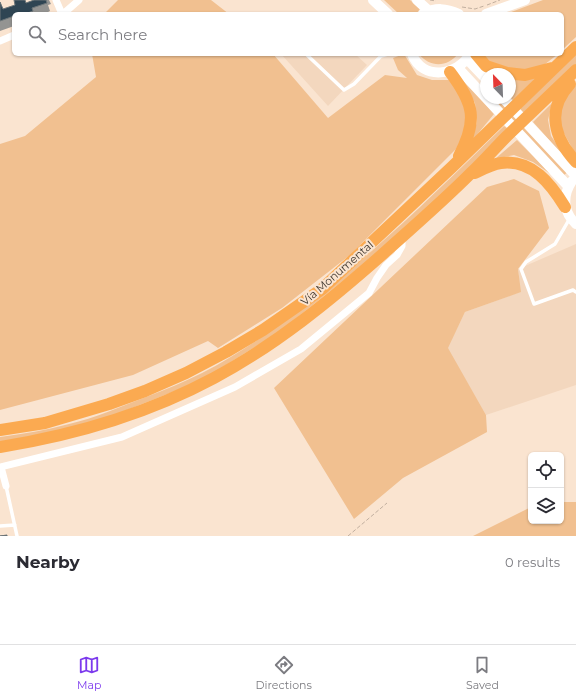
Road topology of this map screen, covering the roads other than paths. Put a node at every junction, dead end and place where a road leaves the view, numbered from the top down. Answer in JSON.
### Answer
{"nodes":[{"id":1,"x":56,"y":0,"type":"edge"},
{"id":2,"x":79,"y":0,"type":"edge"},
{"id":3,"x":373,"y":0,"type":"edge"},
{"id":4,"x":417,"y":0,"type":"edge"},
{"id":5,"x":525,"y":0,"type":"edge"},
{"id":6,"x":459,"y":10,"type":"edge"},
{"id":7,"x":62,"y":12,"type":"edge"},
{"id":8,"x":65,"y":12,"type":"edge"},
{"id":9,"x":386,"y":12,"type":"edge"},
{"id":10,"x":426,"y":12,"type":"edge"},
{"id":11,"x":492,"y":12,"type":"edge"},
{"id":12,"x":12,"y":36,"type":"edge"},
{"id":13,"x":0,"y":41,"type":"edge"},
{"id":14,"x":576,"y":47,"type":"edge"},
{"id":15,"x":308,"y":56,"type":"edge"},
{"id":16,"x":381,"y":56,"type":"edge"},
{"id":17,"x":413,"y":56,"type":"edge"},
{"id":18,"x":471,"y":56,"type":"edge"},
{"id":19,"x":555,"y":67,"type":"junction"},
{"id":20,"x":454,"y":70,"type":"junction"},
{"id":21,"x":480,"y":70,"type":"edge"},
{"id":22,"x":576,"y":70,"type":"edge"},
{"id":23,"x":576,"y":77,"type":"edge"},
{"id":24,"x":509,"y":104,"type":"edge"},
{"id":25,"x":576,"y":162,"type":"edge"},
{"id":26,"x":452,"y":167,"type":"junction"},
{"id":27,"x":470,"y":174,"type":"junction"},
{"id":28,"x":576,"y":177,"type":"edge"},
{"id":29,"x":568,"y":186,"type":"junction"},
{"id":30,"x":570,"y":216,"type":"edge"},
{"id":31,"x":402,"y":237,"type":"junction"},
{"id":32,"x":576,"y":292,"type":"edge"},
{"id":33,"x":0,"y":430,"type":"edge"},
{"id":34,"x":0,"y":447,"type":"edge"},
{"id":35,"x":1,"y":467,"type":"edge"},
{"id":36,"x":6,"y":486,"type":"joint"},
{"id":37,"x":14,"y":525,"type":"junction"},
{"id":38,"x":0,"y":526,"type":"edge"},
{"id":39,"x":17,"y":536,"type":"edge"}],
"edges":[{"from":1,"to":7,"type":"street"},
{"from":2,"to":8,"type":"street"},
{"from":3,"to":9,"type":"street"},
{"from":4,"to":10,"type":"street"},
{"from":5,"to":11,"type":"street"},
{"from":6,"to":10,"type":"street"},
{"from":12,"to":13,"type":"street"},
{"from":14,"to":19,"type":"highway","name":"Vía Monumental"},
{"from":15,"to":16,"type":"lane"},
{"from":17,"to":20,"type":"street"},
{"from":18,"to":19,"type":"highway"},
{"from":18,"to":20,"type":"street"},
{"from":18,"to":21,"type":"street"},
{"from":19,"to":26,"type":"highway","name":"Vía Monumental"},
{"from":20,"to":26,"type":"highway"},
{"from":20,"to":29,"type":"street"},
{"from":22,"to":27,"type":"highway","name":"Vía Monumental"},
{"from":23,"to":25,"type":"highway"},
{"from":24,"to":28,"type":"street"},
{"from":26,"to":33,"type":"highway","name":"Vía Monumental"},
{"from":27,"to":30,"type":"highway"},
{"from":27,"to":31,"type":"highway","name":"Vía Monumental"},
{"from":28,"to":29,"type":"street"},
{"from":29,"to":30,"type":"street"},
{"from":30,"to":32,"type":"lane"},
{"from":31,"to":34,"type":"highway","name":"Vía Monumental"},
{"from":31,"to":35,"type":"street"},
{"from":35,"to":36,"type":"street"},
{"from":36,"to":37,"type":"lane"},
{"from":37,"to":38,"type":"lane"},
{"from":37,"to":39,"type":"lane"}]}
